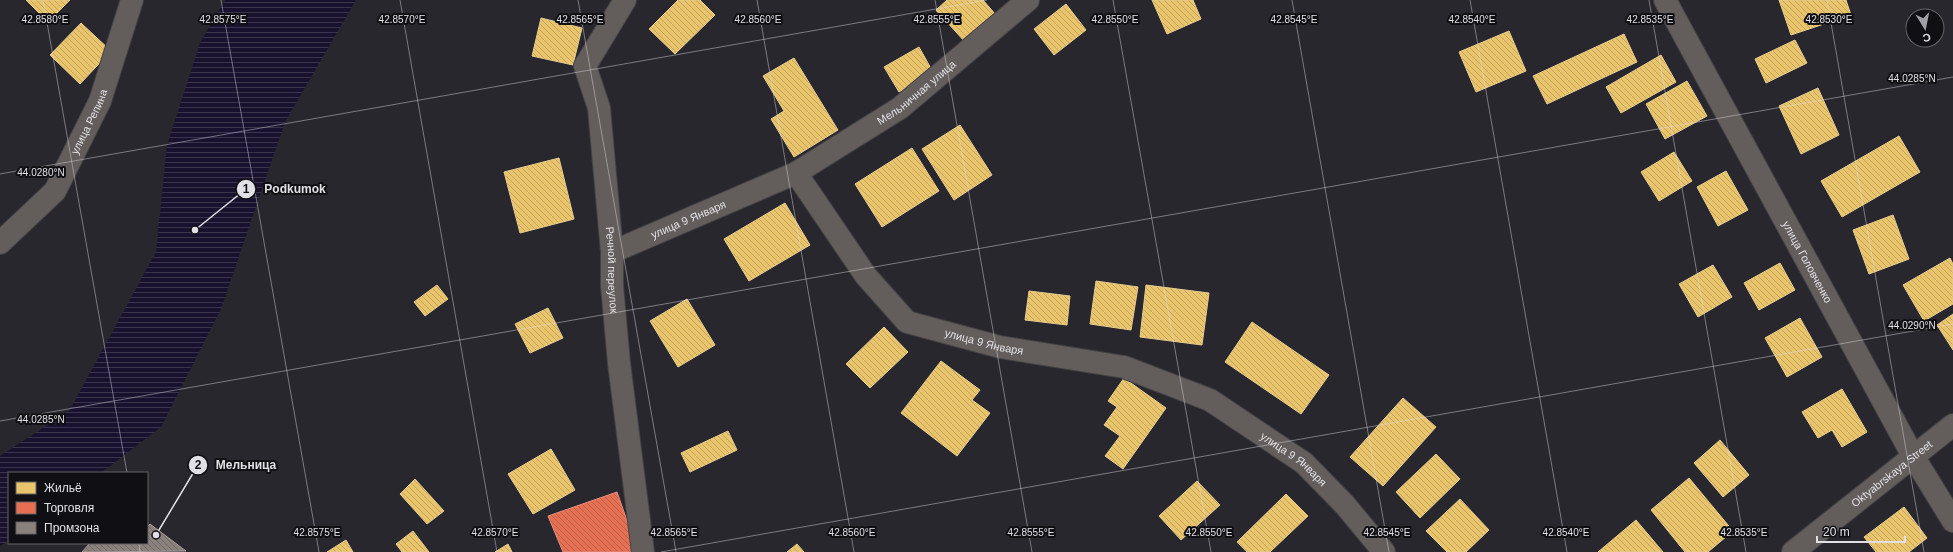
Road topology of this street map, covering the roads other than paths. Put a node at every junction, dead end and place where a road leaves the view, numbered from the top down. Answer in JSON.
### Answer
{"nodes":[{"id":1,"x":132,"y":0,"type":"edge"},
{"id":2,"x":625,"y":0,"type":"edge"},
{"id":3,"x":1028,"y":0,"type":"edge"},
{"id":4,"x":1665,"y":0,"type":"edge"},
{"id":5,"x":796,"y":172,"type":"junction"},
{"id":6,"x":0,"y":243,"type":"edge"},
{"id":7,"x":612,"y":252,"type":"junction"},
{"id":8,"x":1953,"y":425,"type":"edge"},
{"id":9,"x":1913,"y":456,"type":"junction"},
{"id":10,"x":1953,"y":521,"type":"edge"},
{"id":11,"x":643,"y":552,"type":"edge"},
{"id":12,"x":1384,"y":552,"type":"edge"},
{"id":13,"x":1793,"y":552,"type":"edge"}],
"edges":[{"from":1,"to":6,"type":"street","name":"улица Репина"},
{"from":2,"to":7,"type":"street","name":"Речной переулок"},
{"from":3,"to":5,"type":"street","name":"Мельничная улица"},
{"from":4,"to":9,"type":"street","name":"улица Головченко"},
{"from":5,"to":7,"type":"street","name":"улица 9 Января"},
{"from":5,"to":12,"type":"street","name":"улица 9 Января"},
{"from":7,"to":11,"type":"street","name":"Речной переулок"},
{"from":8,"to":9,"type":"street","name":"Oktyabrskaya Street"},
{"from":9,"to":10,"type":"street","name":"улица Головченко"},
{"from":9,"to":13,"type":"street","name":"Oktyabrskaya Street"}]}
